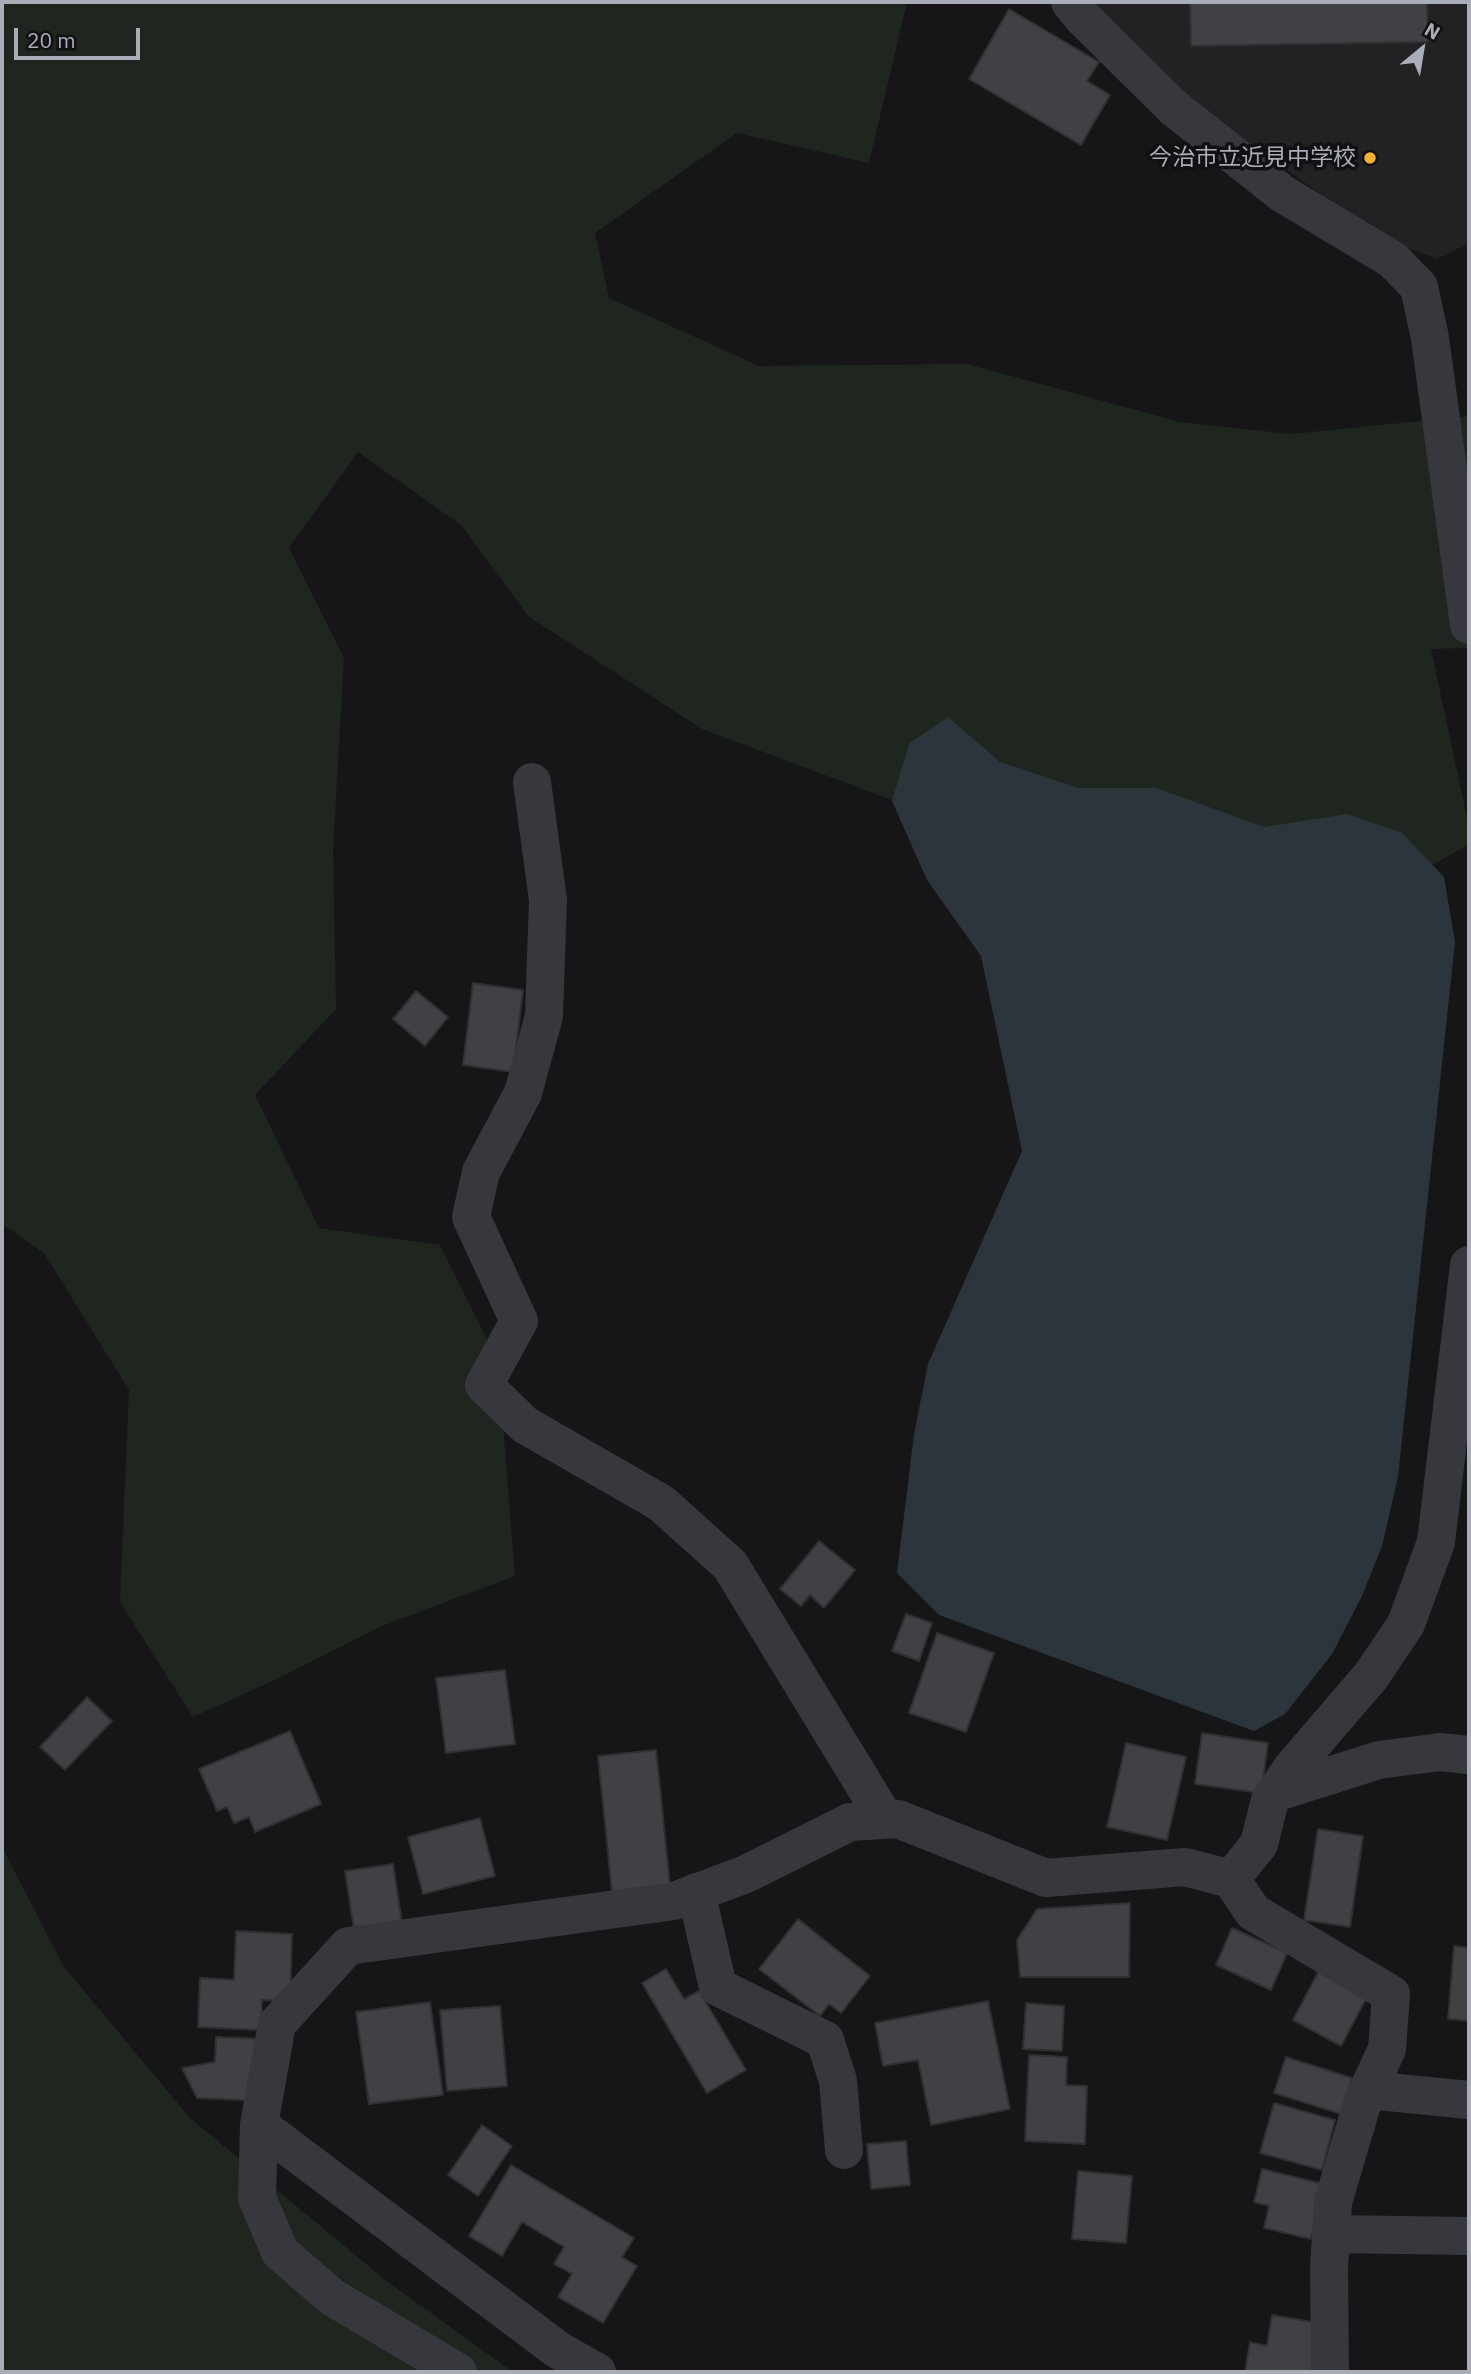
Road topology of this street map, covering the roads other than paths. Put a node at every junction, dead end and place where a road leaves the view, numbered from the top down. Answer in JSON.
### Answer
{"nodes":[{"id":1,"x":1070,"y":2,"type":"edge"},
{"id":2,"x":1469,"y":625,"type":"edge"},
{"id":3,"x":532,"y":782,"type":"dead end"},
{"id":4,"x":1469,"y":1265,"type":"edge"},
{"id":5,"x":1469,"y":1755,"type":"edge"},
{"id":6,"x":1275,"y":1793,"type":"junction"},
{"id":7,"x":885,"y":1819,"type":"junction"},
{"id":8,"x":1231,"y":1879,"type":"junction"},
{"id":9,"x":696,"y":1892,"type":"junction"},
{"id":10,"x":1368,"y":2090,"type":"junction"},
{"id":11,"x":1469,"y":2100,"type":"edge"},
{"id":12,"x":259,"y":2126,"type":"junction"},
{"id":13,"x":844,"y":2150,"type":"dead end"},
{"id":14,"x":1331,"y":2234,"type":"junction"},
{"id":15,"x":1469,"y":2236,"type":"edge"},
{"id":16,"x":458,"y":2372,"type":"edge"},
{"id":17,"x":597,"y":2372,"type":"edge"},
{"id":18,"x":1330,"y":2372,"type":"edge"}],
"edges":[{"from":1,"to":2,"type":"street"},
{"from":3,"to":7,"type":"street"},
{"from":4,"to":6,"type":"street"},
{"from":5,"to":6,"type":"street"},
{"from":6,"to":8,"type":"street"},
{"from":7,"to":8,"type":"street"},
{"from":7,"to":9,"type":"street"},
{"from":8,"to":10,"type":"street"},
{"from":9,"to":12,"type":"street"},
{"from":9,"to":13,"type":"street"},
{"from":10,"to":11,"type":"street"},
{"from":10,"to":14,"type":"street"},
{"from":12,"to":16,"type":"street"},
{"from":12,"to":17,"type":"street"},
{"from":14,"to":15,"type":"street"},
{"from":14,"to":18,"type":"street"}]}
